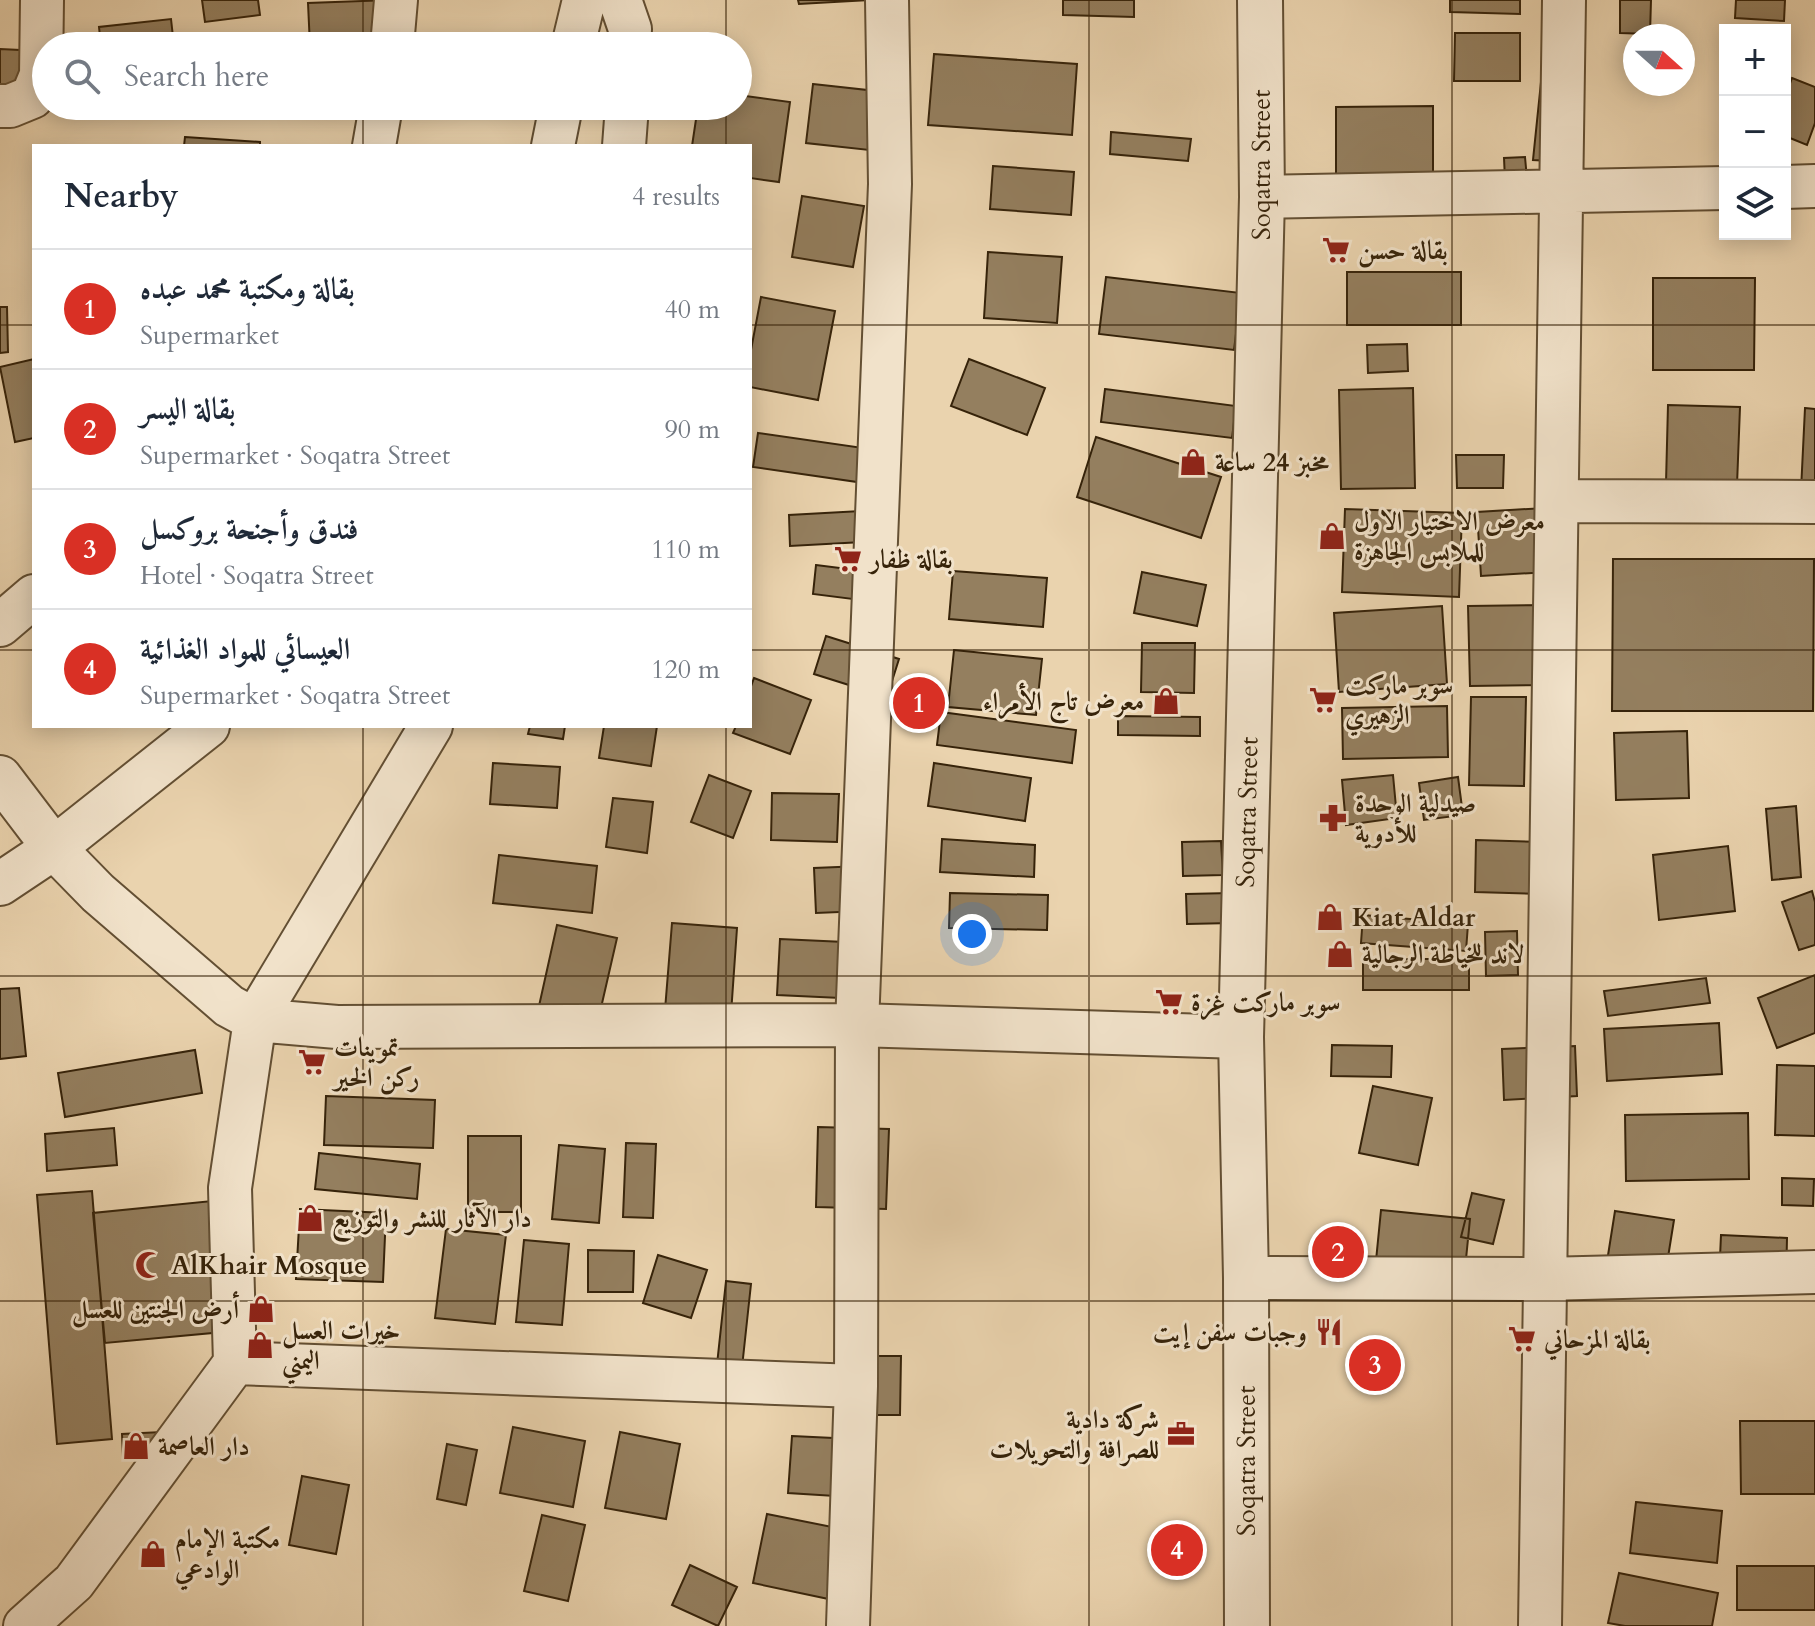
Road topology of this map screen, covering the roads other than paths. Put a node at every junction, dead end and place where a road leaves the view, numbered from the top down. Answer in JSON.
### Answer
{"nodes":[{"id":1,"x":42,"y":0,"type":"edge"},
{"id":2,"x":396,"y":0,"type":"edge"},
{"id":3,"x":584,"y":0,"type":"edge"},
{"id":4,"x":620,"y":0,"type":"edge"},
{"id":5,"x":887,"y":0,"type":"edge"},
{"id":6,"x":1260,"y":0,"type":"edge"},
{"id":7,"x":1564,"y":0,"type":"edge"},
{"id":8,"x":42,"y":32,"type":"edge"},
{"id":9,"x":393,"y":32,"type":"edge"},
{"id":10,"x":576,"y":32,"type":"edge"},
{"id":11,"x":630,"y":32,"type":"edge"},
{"id":12,"x":32,"y":97,"type":"edge"},
{"id":13,"x":0,"y":106,"type":"edge"},
{"id":14,"x":379,"y":120,"type":"edge"},
{"id":15,"x":558,"y":120,"type":"edge"},
{"id":16,"x":626,"y":120,"type":"edge"},
{"id":17,"x":374,"y":144,"type":"edge"},
{"id":18,"x":553,"y":144,"type":"edge"},
{"id":19,"x":624,"y":144,"type":"edge"},
{"id":20,"x":1815,"y":186,"type":"edge"},
{"id":21,"x":1791,"y":187,"type":"edge"},
{"id":22,"x":1719,"y":188,"type":"edge"},
{"id":23,"x":1562,"y":191,"type":"junction"},
{"id":24,"x":1262,"y":197,"type":"junction"},
{"id":25,"x":1558,"y":501,"type":"junction"},
{"id":26,"x":1815,"y":502,"type":"edge"},
{"id":27,"x":32,"y":598,"type":"edge"},
{"id":28,"x":0,"y":625,"type":"edge"},
{"id":29,"x":205,"y":728,"type":"edge"},
{"id":30,"x":430,"y":728,"type":"edge"},
{"id":31,"x":0,"y":777,"type":"edge"},
{"id":32,"x":54,"y":848,"type":"junction"},
{"id":33,"x":0,"y":884,"type":"edge"},
{"id":34,"x":255,"y":1020,"type":"junction"},
{"id":35,"x":857,"y":1025,"type":"junction"},
{"id":36,"x":1241,"y":1037,"type":"junction"},
{"id":37,"x":1815,"y":1272,"type":"edge"},
{"id":38,"x":1246,"y":1278,"type":"junction"},
{"id":39,"x":1544,"y":1279,"type":"junction"},
{"id":40,"x":235,"y":1363,"type":"junction"},
{"id":41,"x":856,"y":1386,"type":"junction"},
{"id":42,"x":25,"y":1626,"type":"edge"},
{"id":43,"x":848,"y":1626,"type":"edge"},
{"id":44,"x":1247,"y":1626,"type":"edge"},
{"id":45,"x":1540,"y":1626,"type":"edge"}],
"edges":[{"from":1,"to":8,"type":"street"},
{"from":2,"to":9,"type":"street"},
{"from":3,"to":10,"type":"street"},
{"from":4,"to":11,"type":"street"},
{"from":5,"to":35,"type":"street"},
{"from":6,"to":24,"type":"street","name":"Soqatra Street"},
{"from":7,"to":23,"type":"street"},
{"from":12,"to":13,"type":"street"},
{"from":14,"to":17,"type":"street"},
{"from":15,"to":18,"type":"street"},
{"from":16,"to":19,"type":"street"},
{"from":20,"to":21,"type":"street"},
{"from":22,"to":23,"type":"street"},
{"from":23,"to":24,"type":"street"},
{"from":23,"to":25,"type":"street"},
{"from":24,"to":36,"type":"street","name":"Soqatra Street"},
{"from":25,"to":26,"type":"street"},
{"from":25,"to":39,"type":"street"},
{"from":27,"to":28,"type":"street"},
{"from":29,"to":32,"type":"street"},
{"from":30,"to":34,"type":"street"},
{"from":31,"to":32,"type":"street"},
{"from":32,"to":33,"type":"street"},
{"from":32,"to":34,"type":"street"},
{"from":34,"to":35,"type":"street"},
{"from":34,"to":40,"type":"street"},
{"from":35,"to":36,"type":"street"},
{"from":35,"to":41,"type":"street"},
{"from":36,"to":38,"type":"street","name":"Soqatra Street"},
{"from":37,"to":39,"type":"street"},
{"from":38,"to":39,"type":"street"},
{"from":38,"to":44,"type":"street","name":"Soqatra Street"},
{"from":39,"to":45,"type":"street"},
{"from":40,"to":41,"type":"street"},
{"from":40,"to":42,"type":"street"},
{"from":41,"to":43,"type":"street"}]}
